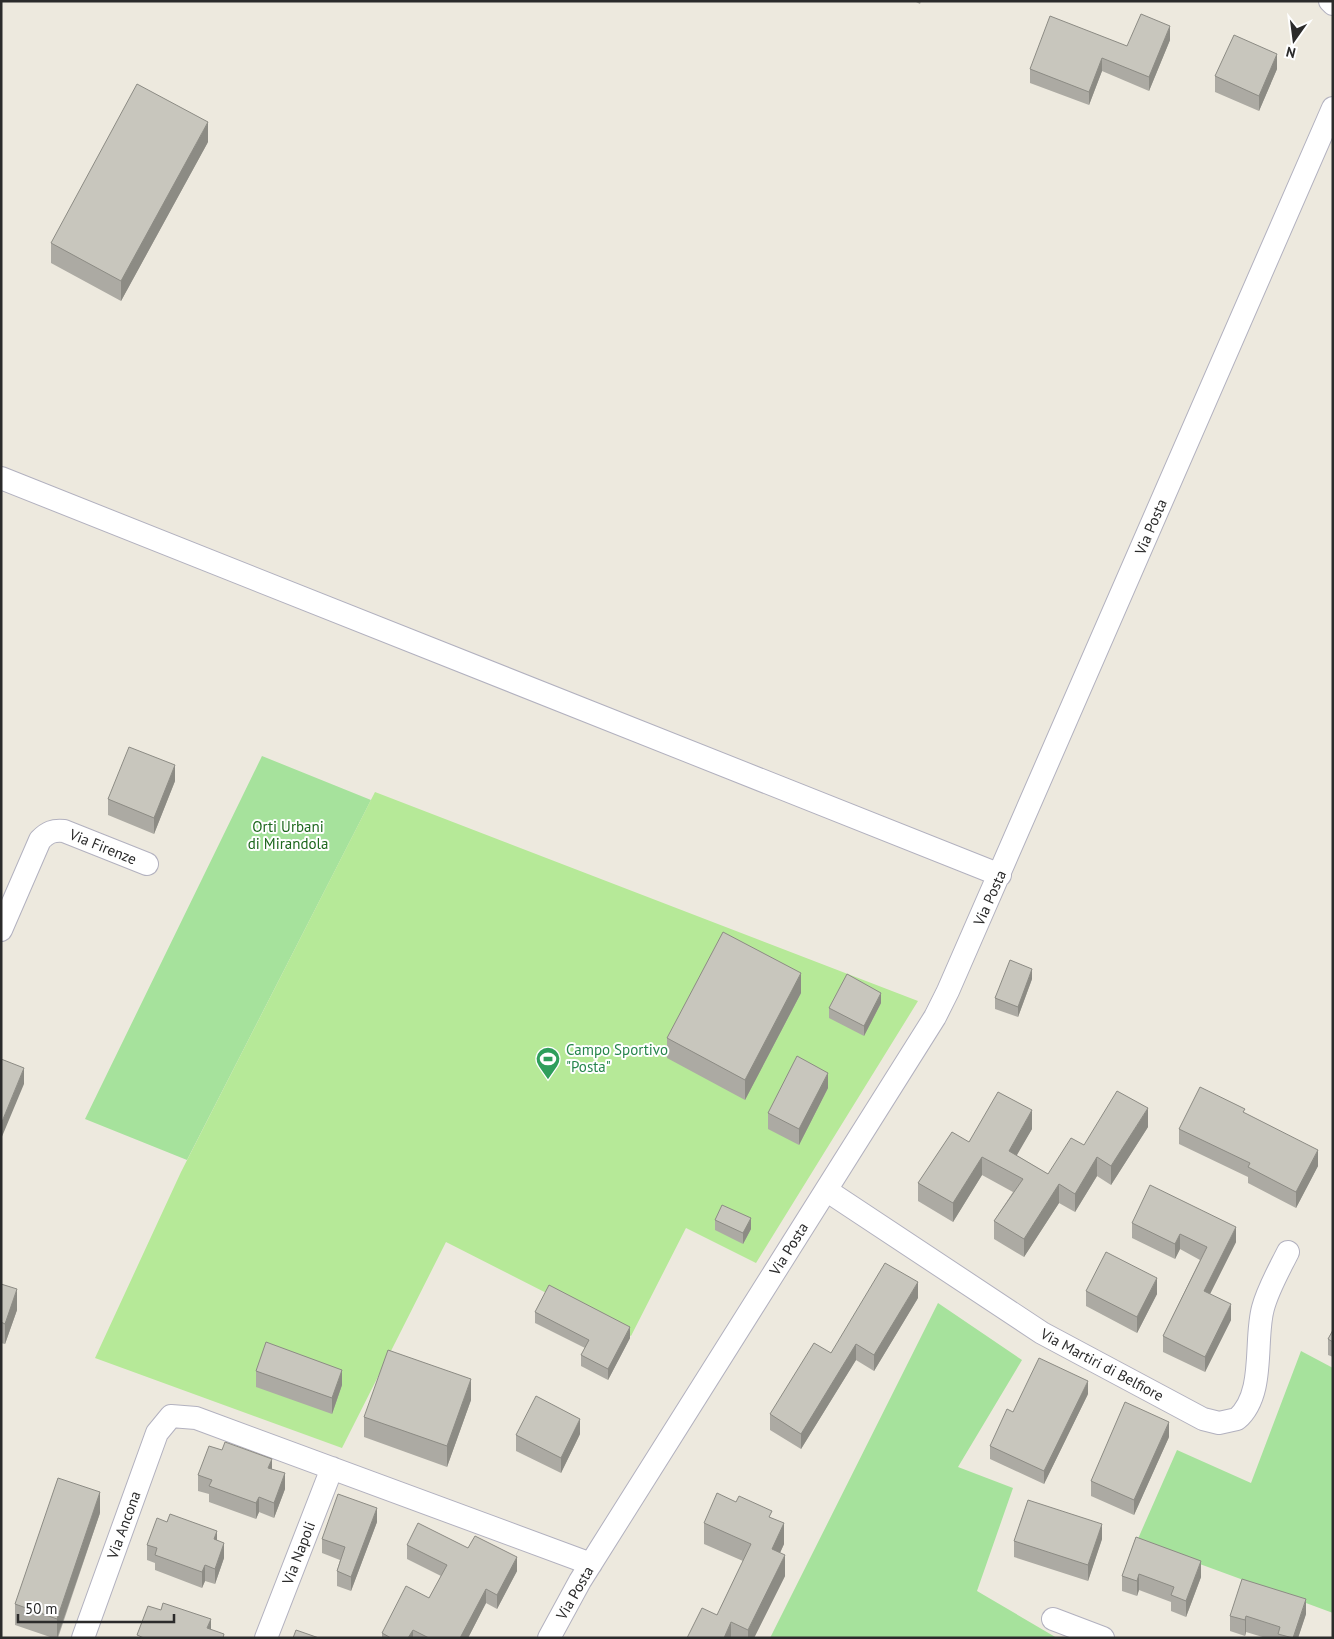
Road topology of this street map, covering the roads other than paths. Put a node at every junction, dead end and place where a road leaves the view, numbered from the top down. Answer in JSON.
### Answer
{"nodes":[{"id":1,"x":1333,"y":108,"type":"edge"},
{"id":2,"x":1,"y":478,"type":"edge"},
{"id":3,"x":147,"y":864,"type":"dead end"},
{"id":4,"x":1000,"y":875,"type":"junction"},
{"id":5,"x":1,"y":930,"type":"edge"},
{"id":6,"x":826,"y":1190,"type":"junction"},
{"id":7,"x":1288,"y":1252,"type":"dead end"},
{"id":8,"x":332,"y":1468,"type":"junction"},
{"id":9,"x":591,"y":1564,"type":"junction"},
{"id":10,"x":1053,"y":1619,"type":"dead end"},
{"id":11,"x":83,"y":1638,"type":"edge"},
{"id":12,"x":266,"y":1638,"type":"edge"},
{"id":13,"x":549,"y":1638,"type":"edge"},
{"id":14,"x":1104,"y":1638,"type":"edge"}],
"edges":[{"from":1,"to":4,"type":"street","name":"Via Posta"},
{"from":2,"to":4,"type":"street"},
{"from":3,"to":5,"type":"street","name":"Via Firenze"},
{"from":4,"to":6,"type":"street","name":"Via Posta"},
{"from":6,"to":7,"type":"street","name":"Via Martiri di Belfiore"},
{"from":6,"to":9,"type":"street","name":"Via Posta"},
{"from":8,"to":9,"type":"street"},
{"from":8,"to":11,"type":"street","name":"Via Ancona"},
{"from":8,"to":12,"type":"street","name":"Via Napoli"},
{"from":9,"to":13,"type":"street","name":"Via Posta"},
{"from":10,"to":14,"type":"street"}]}
